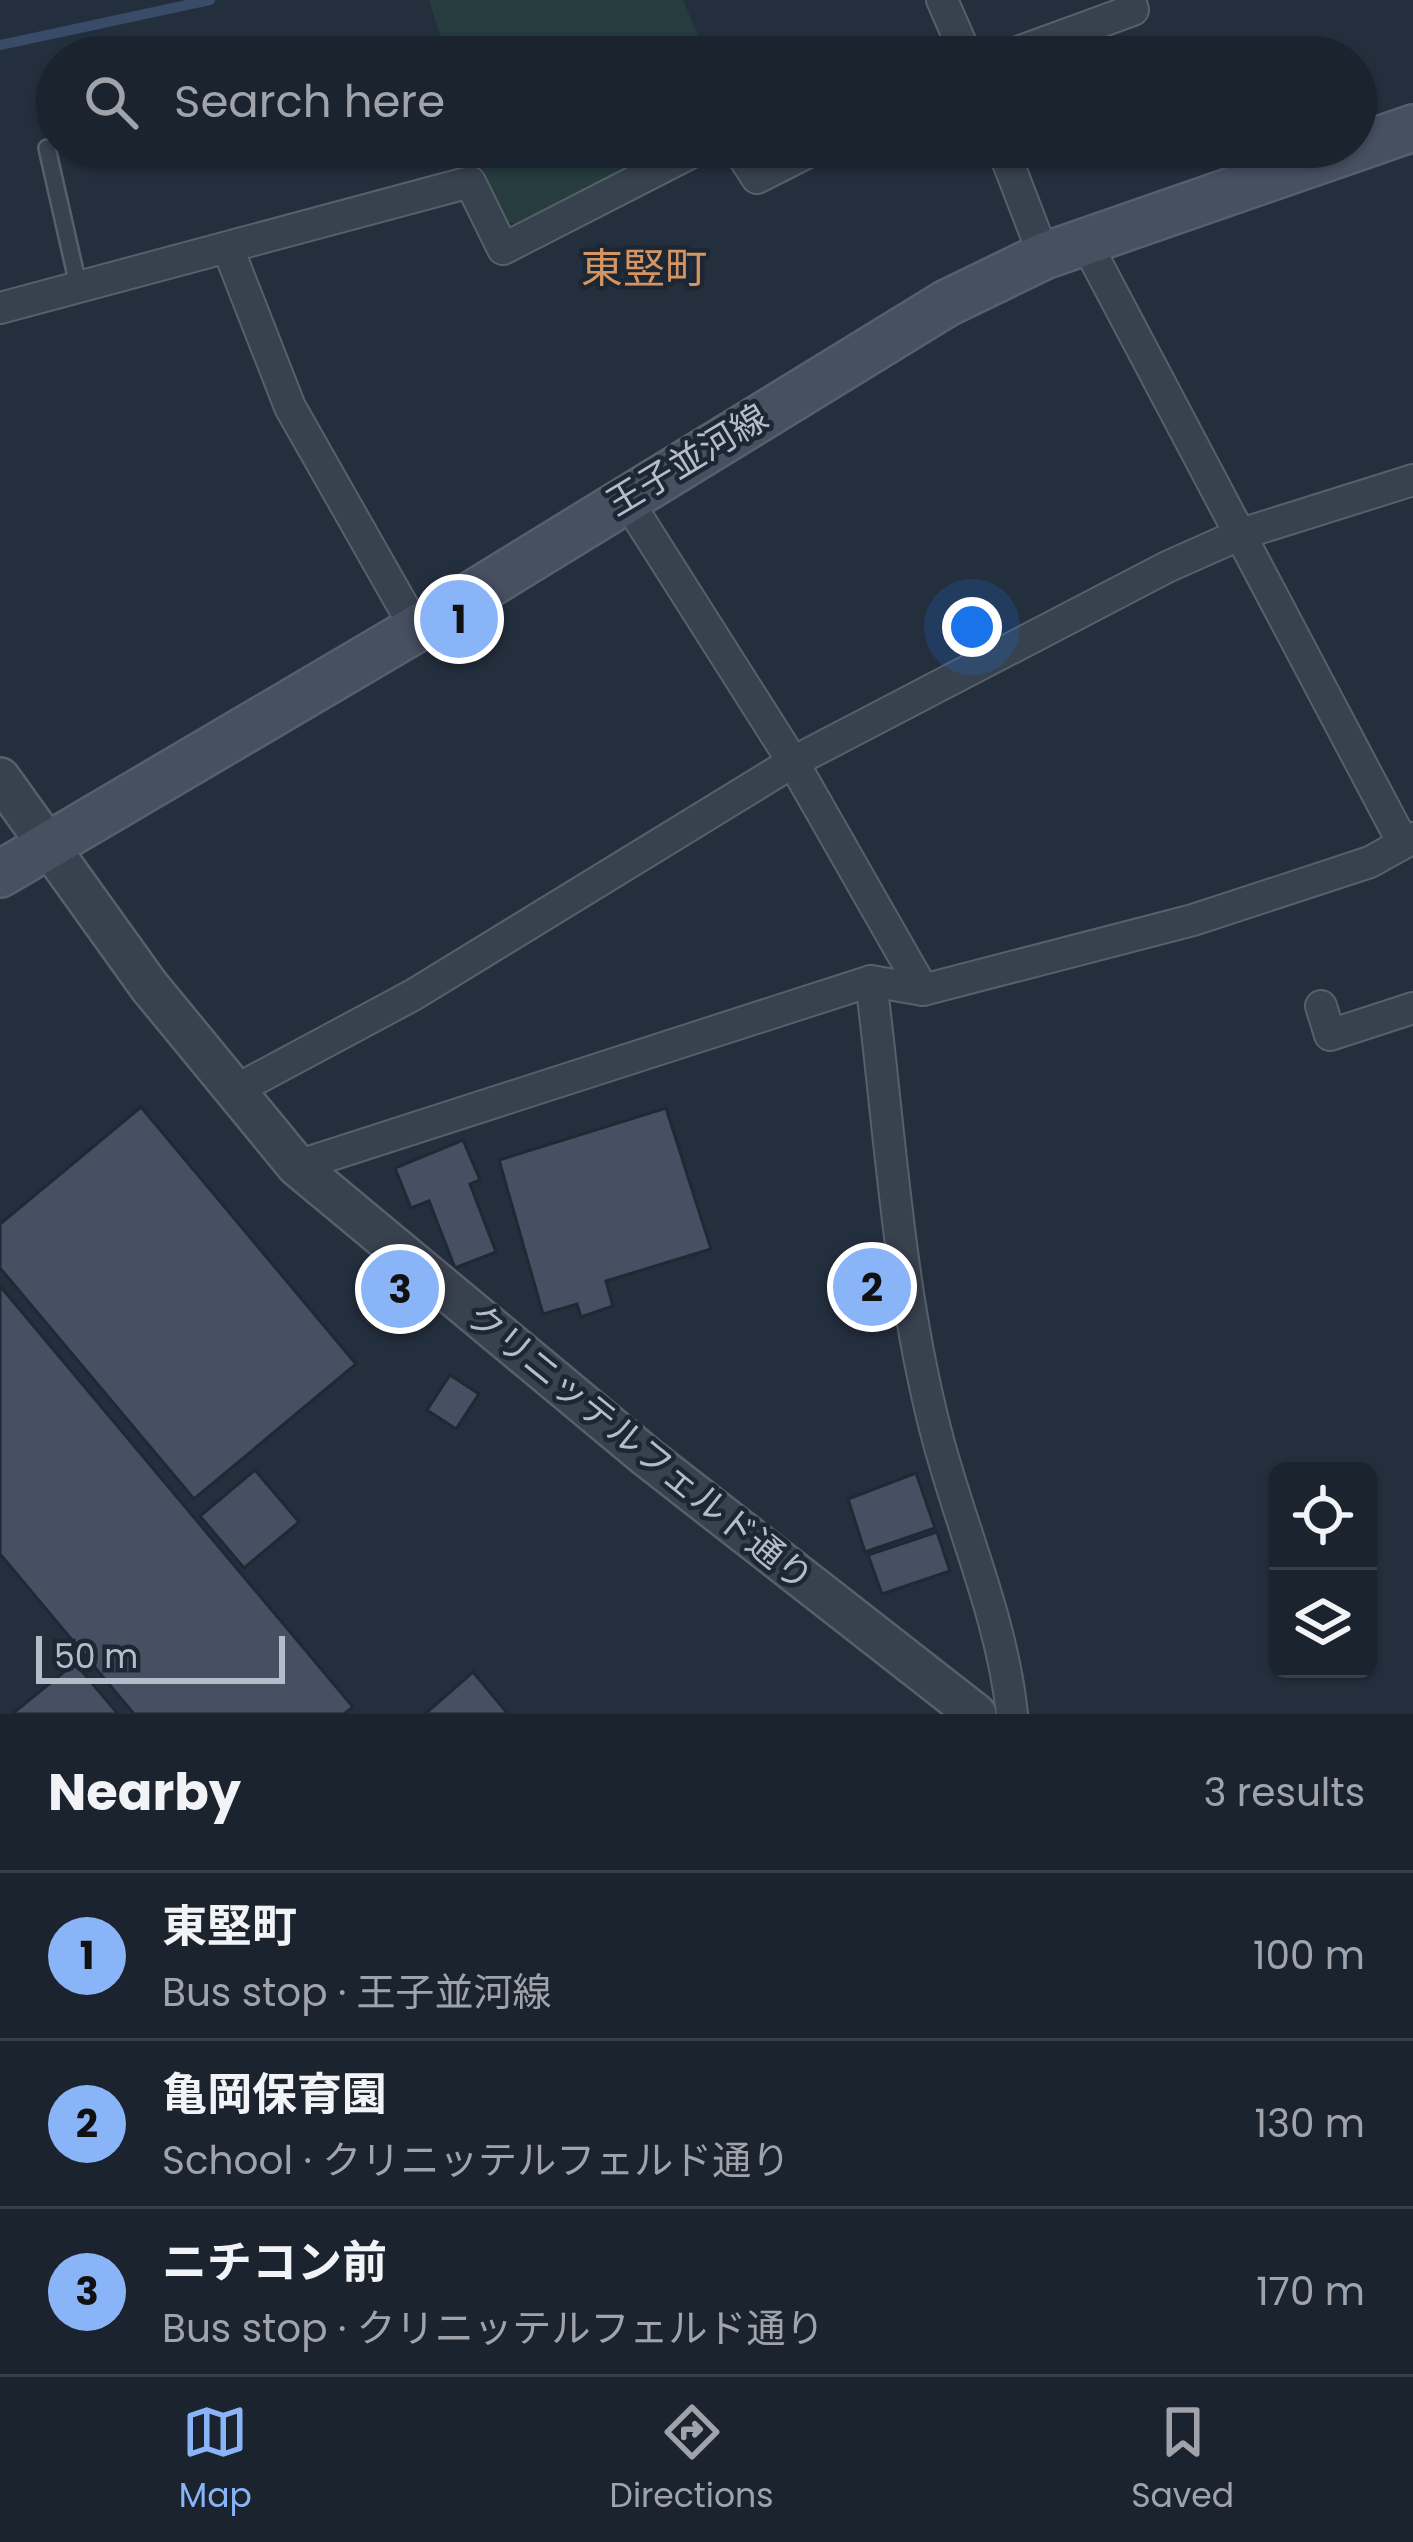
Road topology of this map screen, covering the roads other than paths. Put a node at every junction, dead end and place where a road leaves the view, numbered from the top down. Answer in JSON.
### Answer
{"nodes":[{"id":1,"x":942,"y":0,"type":"edge"},
{"id":2,"x":1130,"y":0,"type":"edge"},
{"id":3,"x":958,"y":36,"type":"edge"},
{"id":4,"x":1062,"y":36,"type":"edge"},
{"id":5,"x":1413,"y":128,"type":"edge"},
{"id":6,"x":1377,"y":140,"type":"edge"},
{"id":7,"x":52,"y":168,"type":"edge"},
{"id":8,"x":661,"y":168,"type":"edge"},
{"id":9,"x":751,"y":168,"type":"edge"},
{"id":10,"x":777,"y":168,"type":"edge"},
{"id":11,"x":1016,"y":168,"type":"edge"},
{"id":12,"x":1298,"y":168,"type":"edge"},
{"id":13,"x":1064,"y":249,"type":"junction"},
{"id":14,"x":230,"y":251,"type":"junction"},
{"id":15,"x":80,"y":289,"type":"junction"},
{"id":16,"x":0,"y":308,"type":"edge"},
{"id":17,"x":1413,"y":480,"type":"edge"},
{"id":18,"x":625,"y":497,"type":"junction"},
{"id":19,"x":1240,"y":534,"type":"junction"},
{"id":20,"x":416,"y":629,"type":"junction"},
{"id":21,"x":794,"y":762,"type":"junction"},
{"id":22,"x":0,"y":778,"type":"edge"},
{"id":23,"x":1408,"y":840,"type":"edge"},
{"id":24,"x":48,"y":846,"type":"junction"},
{"id":25,"x":0,"y":874,"type":"edge"},
{"id":26,"x":871,"y":981,"type":"junction"},
{"id":27,"x":923,"y":990,"type":"junction"},
{"id":28,"x":1321,"y":1006,"type":"dead end"},
{"id":29,"x":1413,"y":1008,"type":"edge"},
{"id":30,"x":232,"y":1092,"type":"junction"},
{"id":31,"x":297,"y":1166,"type":"junction"},
{"id":32,"x":976,"y":1714,"type":"edge"},
{"id":33,"x":1012,"y":1714,"type":"edge"}],
"edges":[{"from":1,"to":3,"type":"street"},
{"from":2,"to":4,"type":"street"},
{"from":5,"to":6,"type":"main road","name":"王子並河線"},
{"from":7,"to":15,"type":"lane"},
{"from":8,"to":14,"type":"street"},
{"from":9,"to":10,"type":"street"},
{"from":11,"to":13,"type":"street"},
{"from":12,"to":13,"type":"main road","name":"王子並河線"},
{"from":13,"to":18,"type":"main road","name":"王子並河線"},
{"from":13,"to":19,"type":"street"},
{"from":14,"to":15,"type":"street"},
{"from":14,"to":20,"type":"street"},
{"from":15,"to":16,"type":"street"},
{"from":17,"to":19,"type":"street"},
{"from":18,"to":20,"type":"main road","name":"王子並河線"},
{"from":18,"to":21,"type":"street"},
{"from":19,"to":21,"type":"street"},
{"from":19,"to":23,"type":"street"},
{"from":20,"to":24,"type":"main road","name":"王子並河線"},
{"from":21,"to":27,"type":"street"},
{"from":21,"to":30,"type":"street"},
{"from":22,"to":24,"type":"street","name":"クリニッテルフェルド通り"},
{"from":23,"to":27,"type":"street"},
{"from":24,"to":25,"type":"main road","name":"王子並河線"},
{"from":24,"to":30,"type":"street","name":"クリニッテルフェルド通り"},
{"from":26,"to":27,"type":"street"},
{"from":26,"to":31,"type":"street"},
{"from":26,"to":33,"type":"street"},
{"from":28,"to":29,"type":"street"},
{"from":30,"to":31,"type":"street","name":"クリニッテルフェルド通り"},
{"from":31,"to":32,"type":"street","name":"クリニッテルフェルド通り"}]}
